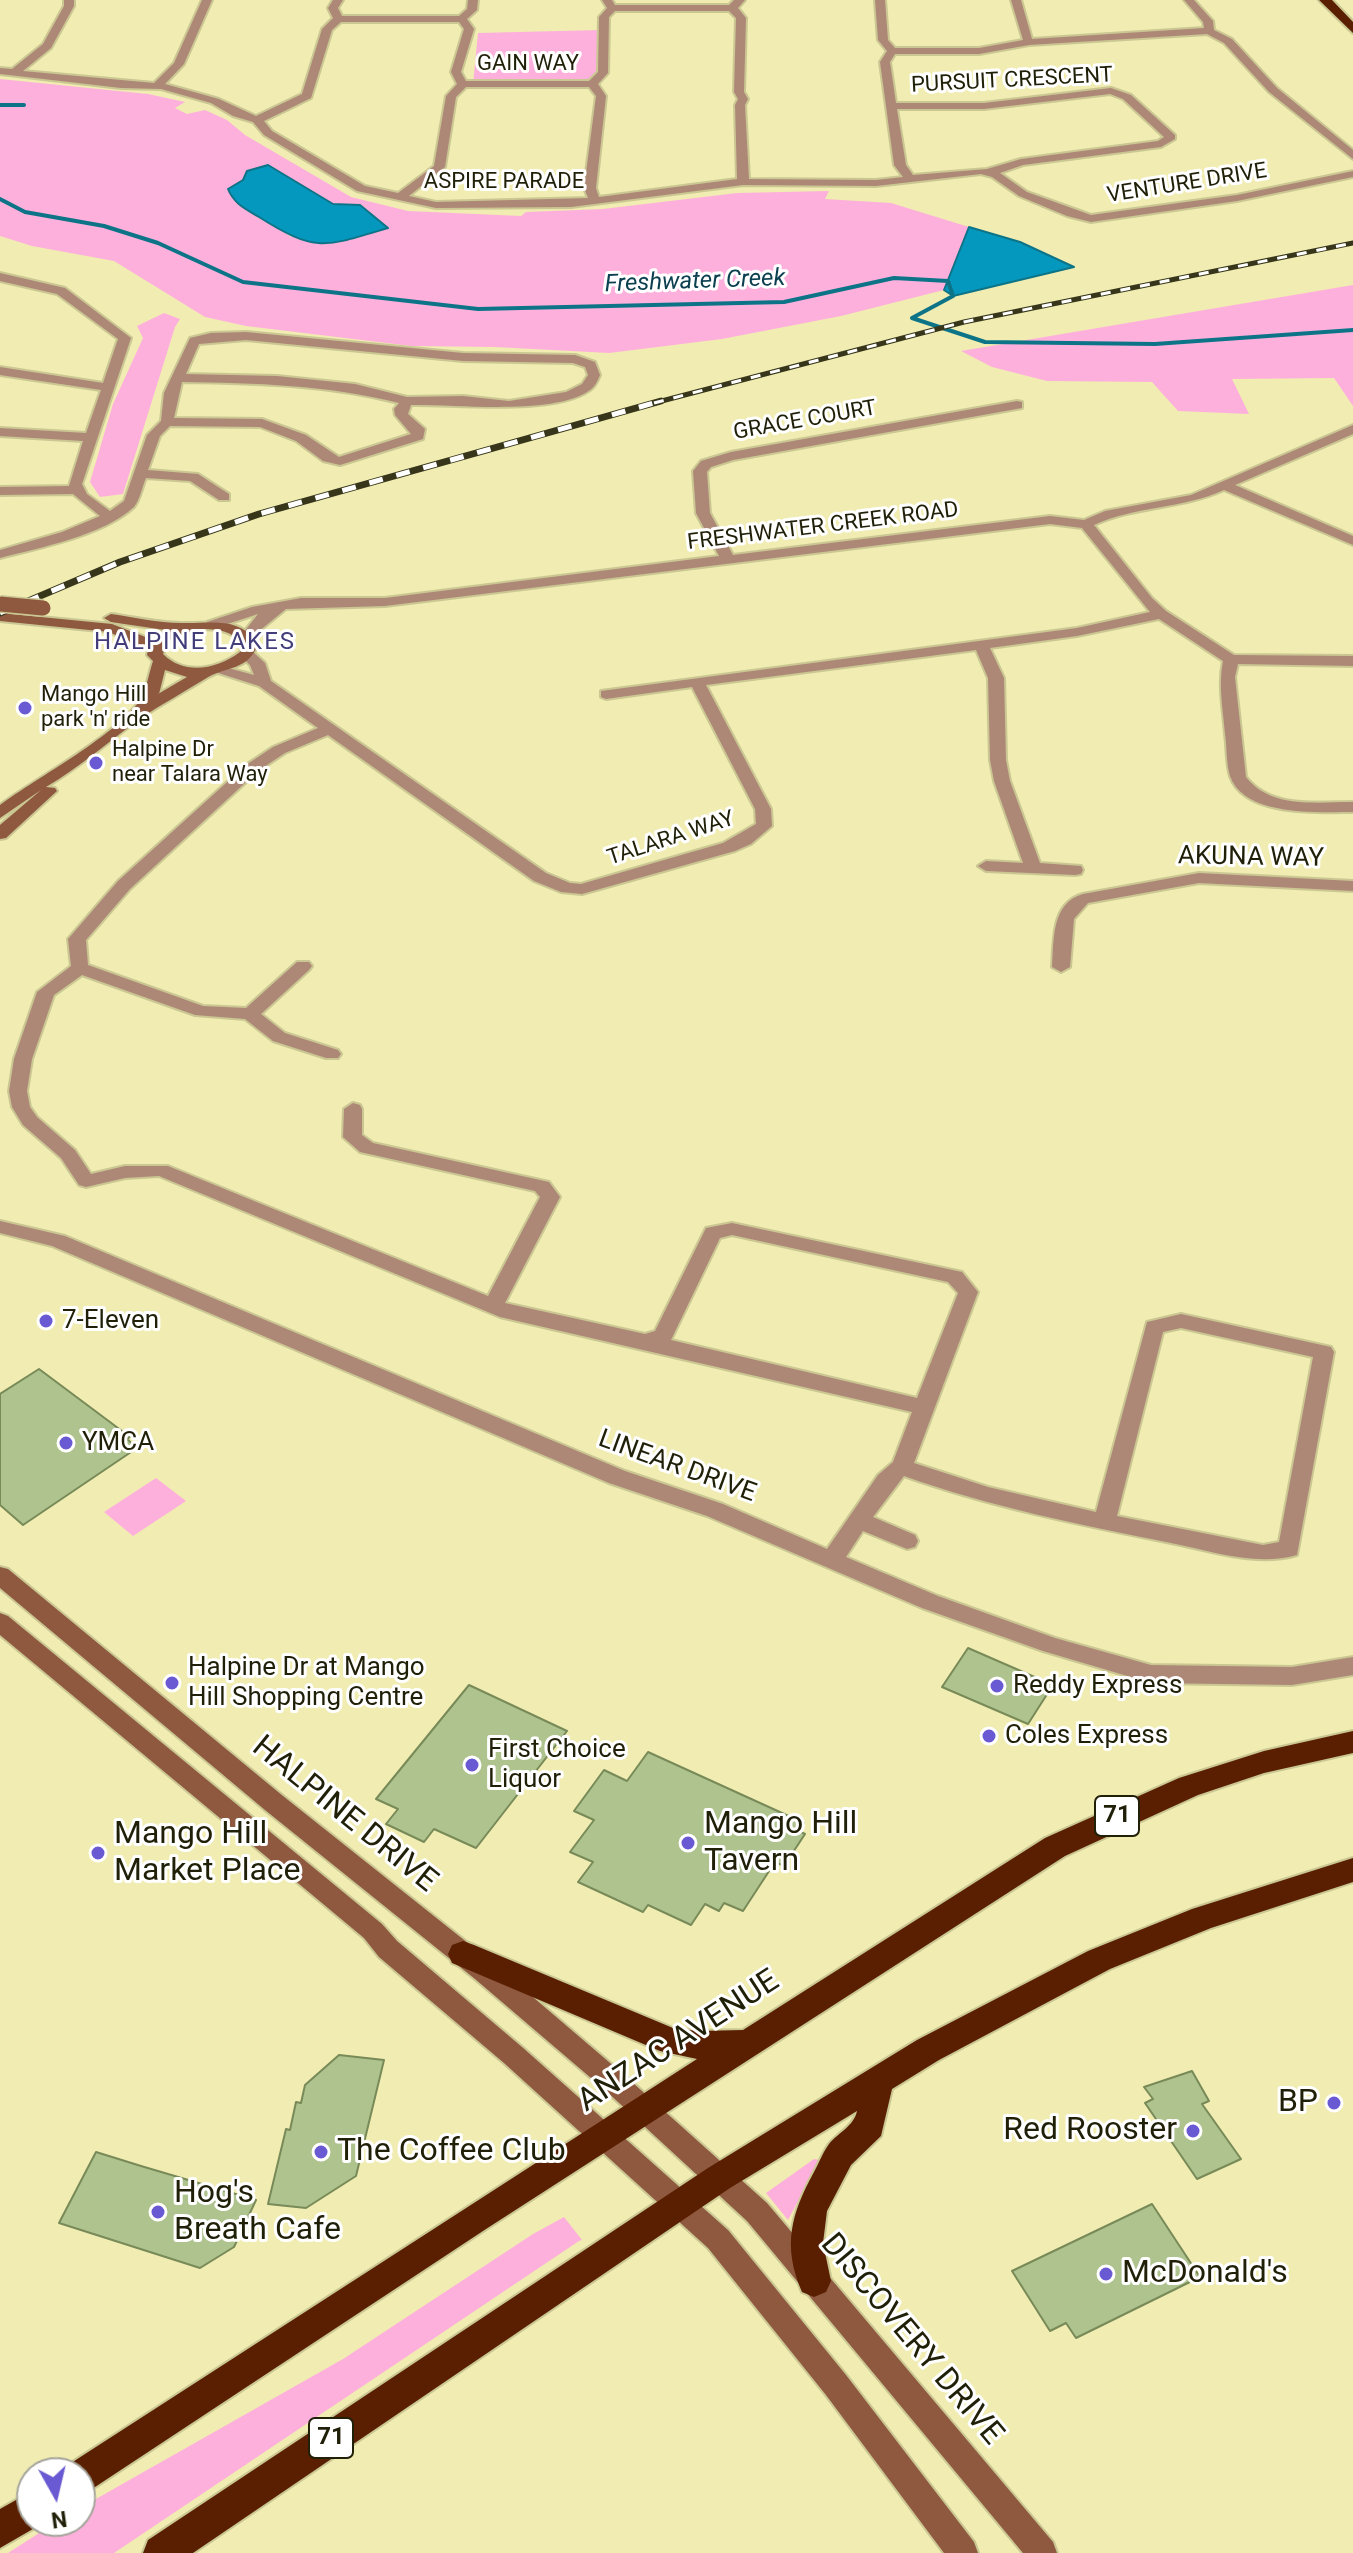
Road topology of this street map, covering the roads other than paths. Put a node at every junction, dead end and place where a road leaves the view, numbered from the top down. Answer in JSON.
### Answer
{"nodes":[{"id":1,"x":69,"y":0,"type":"edge"},
{"id":2,"x":207,"y":0,"type":"edge"},
{"id":3,"x":338,"y":0,"type":"edge"},
{"id":4,"x":473,"y":0,"type":"edge"},
{"id":5,"x":880,"y":0,"type":"edge"},
{"id":6,"x":1016,"y":0,"type":"edge"},
{"id":7,"x":1189,"y":0,"type":"edge"},
{"id":8,"x":1325,"y":0,"type":"edge"},
{"id":9,"x":610,"y":4,"type":"edge"},
{"id":10,"x":736,"y":4,"type":"edge"},
{"id":11,"x":338,"y":19,"type":"junction"},
{"id":12,"x":462,"y":19,"type":"junction"},
{"id":13,"x":1353,"y":29,"type":"edge"},
{"id":14,"x":1209,"y":31,"type":"junction"},
{"id":15,"x":1029,"y":42,"type":"junction"},
{"id":16,"x":892,"y":51,"type":"junction"},
{"id":17,"x":0,"y":71,"type":"edge"},
{"id":18,"x":14,"y":73,"type":"junction"},
{"id":19,"x":463,"y":84,"type":"junction"},
{"id":20,"x":592,"y":84,"type":"junction"},
{"id":21,"x":158,"y":85,"type":"junction"},
{"id":22,"x":892,"y":106,"type":"junction"},
{"id":23,"x":257,"y":120,"type":"junction"},
{"id":24,"x":1353,"y":156,"type":"edge"},
{"id":25,"x":990,"y":172,"type":"junction"},
{"id":26,"x":1353,"y":174,"type":"edge"},
{"id":27,"x":910,"y":179,"type":"junction"},
{"id":28,"x":743,"y":182,"type":"junction"},
{"id":29,"x":400,"y":197,"type":"junction"},
{"id":30,"x":595,"y":202,"type":"junction"},
{"id":31,"x":0,"y":277,"type":"edge"},
{"id":32,"x":0,"y":371,"type":"edge"},
{"id":33,"x":177,"y":378,"type":"junction"},
{"id":34,"x":106,"y":387,"type":"junction"},
{"id":35,"x":407,"y":401,"type":"junction"},
{"id":36,"x":1017,"y":405,"type":"dead end"},
{"id":37,"x":167,"y":422,"type":"junction"},
{"id":38,"x":1353,"y":429,"type":"edge"},
{"id":39,"x":0,"y":432,"type":"edge"},
{"id":40,"x":89,"y":437,"type":"junction"},
{"id":41,"x":141,"y":474,"type":"junction"},
{"id":42,"x":1225,"y":486,"type":"junction"},
{"id":43,"x":76,"y":490,"type":"junction"},
{"id":44,"x":6,"y":497,"type":"edge"},
{"id":45,"x":224,"y":497,"type":"dead end"},
{"id":46,"x":110,"y":517,"type":"junction"},
{"id":47,"x":1086,"y":524,"type":"junction"},
{"id":48,"x":1353,"y":541,"type":"edge"},
{"id":49,"x":0,"y":554,"type":"edge"},
{"id":50,"x":729,"y":561,"type":"junction"},
{"id":51,"x":0,"y":604,"type":"edge"},
{"id":52,"x":283,"y":605,"type":"junction"},
{"id":53,"x":1161,"y":614,"type":"junction"},
{"id":54,"x":0,"y":617,"type":"edge"},
{"id":55,"x":212,"y":625,"type":"junction"},
{"id":56,"x":182,"y":628,"type":"junction"},
{"id":57,"x":981,"y":645,"type":"junction"},
{"id":58,"x":247,"y":646,"type":"junction"},
{"id":59,"x":158,"y":655,"type":"junction"},
{"id":60,"x":1231,"y":659,"type":"junction"},
{"id":61,"x":1353,"y":661,"type":"edge"},
{"id":62,"x":212,"y":671,"type":"junction"},
{"id":63,"x":697,"y":682,"type":"junction"},
{"id":64,"x":264,"y":683,"type":"junction"},
{"id":65,"x":606,"y":694,"type":"dead end"},
{"id":66,"x":136,"y":715,"type":"junction"},
{"id":67,"x":330,"y":729,"type":"junction"},
{"id":68,"x":70,"y":766,"type":"junction"},
{"id":69,"x":1353,"y":807,"type":"edge"},
{"id":70,"x":0,"y":813,"type":"edge"},
{"id":71,"x":0,"y":834,"type":"edge"},
{"id":72,"x":986,"y":866,"type":"dead end"},
{"id":73,"x":1033,"y":868,"type":"junction"},
{"id":74,"x":1075,"y":870,"type":"dead end"},
{"id":75,"x":1353,"y":886,"type":"edge"},
{"id":76,"x":303,"y":966,"type":"dead end"},
{"id":77,"x":1061,"y":967,"type":"dead end"},
{"id":78,"x":80,"y":968,"type":"junction"},
{"id":79,"x":250,"y":1014,"type":"junction"},
{"id":80,"x":332,"y":1054,"type":"dead end"},
{"id":81,"x":353,"y":1109,"type":"dead end"},
{"id":82,"x":0,"y":1227,"type":"edge"},
{"id":83,"x":493,"y":1306,"type":"junction"},
{"id":84,"x":645,"y":1341,"type":"junction"},
{"id":85,"x":924,"y":1407,"type":"junction"},
{"id":86,"x":901,"y":1467,"type":"junction"},
{"id":87,"x":858,"y":1520,"type":"junction"},
{"id":88,"x":1105,"y":1520,"type":"junction"},
{"id":89,"x":907,"y":1541,"type":"dead end"},
{"id":90,"x":832,"y":1559,"type":"junction"},
{"id":91,"x":0,"y":1575,"type":"edge"},
{"id":92,"x":0,"y":1622,"type":"edge"},
{"id":93,"x":1353,"y":1666,"type":"edge"},
{"id":94,"x":1353,"y":1742,"type":"edge"},
{"id":95,"x":1353,"y":1870,"type":"edge"},
{"id":96,"x":463,"y":1954,"type":"junction"},
{"id":97,"x":749,"y":2043,"type":"junction"},
{"id":98,"x":878,"y":2079,"type":"junction"},
{"id":99,"x":645,"y":2109,"type":"junction"},
{"id":100,"x":605,"y":2135,"type":"junction"},
{"id":101,"x":719,"y":2178,"type":"junction"},
{"id":102,"x":681,"y":2205,"type":"junction"},
{"id":103,"x":814,"y":2281,"type":"junction"},
{"id":104,"x":96,"y":2466,"type":"edge"},
{"id":105,"x":161,"y":2553,"type":"edge"},
{"id":106,"x":963,"y":2553,"type":"edge"},
{"id":107,"x":1042,"y":2553,"type":"edge"}],
"edges":[{"from":1,"to":18,"type":"street"},
{"from":2,"to":21,"type":"street"},
{"from":3,"to":11,"type":"street"},
{"from":4,"to":12,"type":"street"},
{"from":5,"to":16,"type":"street"},
{"from":6,"to":15,"type":"street"},
{"from":7,"to":14,"type":"street"},
{"from":8,"to":13,"type":"highway"},
{"from":9,"to":10,"type":"street"},
{"from":9,"to":20,"type":"street"},
{"from":10,"to":28,"type":"street"},
{"from":11,"to":12,"type":"street"},
{"from":11,"to":23,"type":"street"},
{"from":12,"to":19,"type":"street"},
{"from":14,"to":15,"type":"street"},
{"from":14,"to":24,"type":"street"},
{"from":15,"to":16,"type":"street"},
{"from":16,"to":22,"type":"street"},
{"from":17,"to":18,"type":"street","name":"ASPIRE PARADE"},
{"from":18,"to":21,"type":"street","name":"ASPIRE PARADE"},
{"from":19,"to":20,"type":"street","name":"GAIN WAY"},
{"from":19,"to":29,"type":"street"},
{"from":20,"to":30,"type":"street"},
{"from":21,"to":23,"type":"street","name":"ASPIRE PARADE"},
{"from":22,"to":25,"type":"street","name":"PURSUIT CRESCENT"},
{"from":22,"to":27,"type":"street"},
{"from":23,"to":29,"type":"street","name":"ASPIRE PARADE"},
{"from":25,"to":26,"type":"street","name":"VENTURE DRIVE"},
{"from":25,"to":27,"type":"street","name":"ASPIRE PARADE"},
{"from":27,"to":28,"type":"street","name":"ASPIRE PARADE"},
{"from":28,"to":30,"type":"street","name":"ASPIRE PARADE"},
{"from":29,"to":30,"type":"street","name":"ASPIRE PARADE"},
{"from":31,"to":34,"type":"street"},
{"from":32,"to":34,"type":"street"},
{"from":33,"to":35,"type":"street"},
{"from":33,"to":35,"type":"street"},
{"from":33,"to":37,"type":"street"},
{"from":34,"to":40,"type":"street"},
{"from":35,"to":37,"type":"street"},
{"from":36,"to":50,"type":"street","name":"GRACE COURT"},
{"from":37,"to":41,"type":"street"},
{"from":38,"to":42,"type":"street","name":"FRESHWATER CREEK ROAD"},
{"from":39,"to":40,"type":"street"},
{"from":40,"to":43,"type":"street"},
{"from":41,"to":45,"type":"street"},
{"from":41,"to":46,"type":"street"},
{"from":42,"to":47,"type":"street","name":"FRESHWATER CREEK ROAD"},
{"from":42,"to":48,"type":"street"},
{"from":43,"to":44,"type":"street"},
{"from":43,"to":46,"type":"street"},
{"from":46,"to":49,"type":"street"},
{"from":47,"to":50,"type":"street","name":"FRESHWATER CREEK ROAD"},
{"from":47,"to":53,"type":"street"},
{"from":50,"to":52,"type":"street","name":"FRESHWATER CREEK ROAD"},
{"from":51,"to":56,"type":"main road","bridge":true},
{"from":52,"to":55,"type":"street","name":"FRESHWATER CREEK ROAD"},
{"from":52,"to":58,"type":"street"},
{"from":53,"to":57,"type":"street"},
{"from":53,"to":60,"type":"street"},
{"from":54,"to":59,"type":"main road"},
{"from":55,"to":56,"type":"main road"},
{"from":55,"to":58,"type":"main road"},
{"from":56,"to":59,"type":"main road"},
{"from":57,"to":63,"type":"street"},
{"from":57,"to":73,"type":"street"},
{"from":58,"to":62,"type":"main road"},
{"from":58,"to":64,"type":"street","name":"TALARA WAY"},
{"from":59,"to":62,"type":"main road"},
{"from":59,"to":66,"type":"main road"},
{"from":60,"to":61,"type":"street"},
{"from":60,"to":69,"type":"street"},
{"from":62,"to":64,"type":"street","name":"TALARA WAY"},
{"from":62,"to":66,"type":"main road"},
{"from":63,"to":65,"type":"street"},
{"from":63,"to":67,"type":"street","name":"TALARA WAY"},
{"from":64,"to":67,"type":"street","name":"TALARA WAY"},
{"from":66,"to":68,"type":"main road"},
{"from":67,"to":78,"type":"street"},
{"from":68,"to":70,"type":"main road"},
{"from":68,"to":71,"type":"main road"},
{"from":72,"to":73,"type":"street"},
{"from":73,"to":74,"type":"street"},
{"from":75,"to":77,"type":"street","name":"AKUNA WAY"},
{"from":76,"to":79,"type":"street"},
{"from":78,"to":79,"type":"street"},
{"from":78,"to":83,"type":"street"},
{"from":79,"to":80,"type":"street"},
{"from":81,"to":83,"type":"street"},
{"from":82,"to":90,"type":"street","name":"LINEAR DRIVE"},
{"from":83,"to":84,"type":"street"},
{"from":84,"to":85,"type":"street"},
{"from":84,"to":85,"type":"street"},
{"from":85,"to":86,"type":"street"},
{"from":86,"to":87,"type":"street"},
{"from":86,"to":88,"type":"street"},
{"from":87,"to":89,"type":"street"},
{"from":87,"to":90,"type":"street"},
{"from":88,"to":88,"type":"street"},
{"from":90,"to":93,"type":"street","name":"LINEAR DRIVE"},
{"from":91,"to":96,"type":"main road","name":"HALPINE DRIVE"},
{"from":92,"to":100,"type":"main road"},
{"from":94,"to":97,"type":"highway","name":"ANZAC AVENUE","number":"71"},
{"from":95,"to":98,"type":"highway","number":"71"},
{"from":96,"to":97,"type":"highway"},
{"from":96,"to":99,"type":"main road","name":"HALPINE DRIVE"},
{"from":97,"to":99,"type":"highway","name":"ANZAC AVENUE","number":"71"},
{"from":98,"to":101,"type":"highway","number":"71"},
{"from":98,"to":103,"type":"highway"},
{"from":99,"to":100,"type":"highway","name":"ANZAC AVENUE","number":"71"},
{"from":99,"to":101,"type":"main road","name":"DISCOVERY DRIVE"},
{"from":100,"to":102,"type":"main road"},
{"from":100,"to":104,"type":"highway","name":"ANZAC AVENUE","number":"71"},
{"from":101,"to":102,"type":"highway","number":"71"},
{"from":101,"to":103,"type":"main road","name":"DISCOVERY DRIVE"},
{"from":102,"to":105,"type":"highway","number":"71"},
{"from":102,"to":106,"type":"main road"},
{"from":103,"to":107,"type":"main road","name":"DISCOVERY DRIVE"}]}
